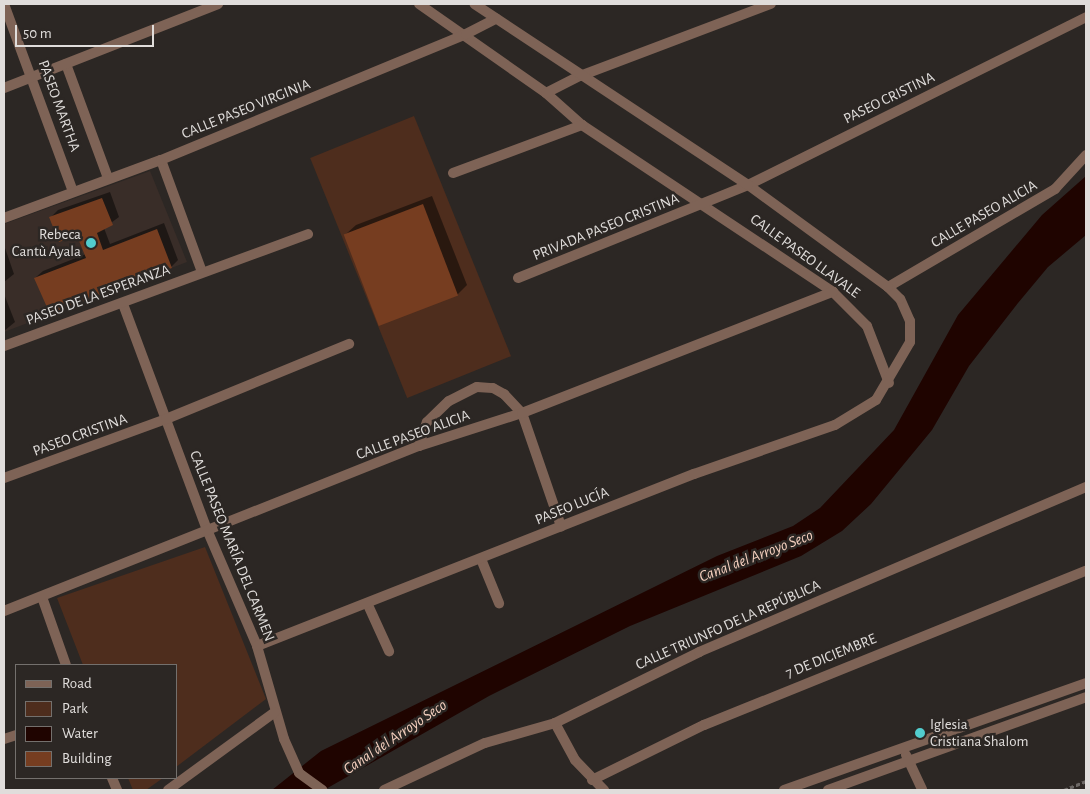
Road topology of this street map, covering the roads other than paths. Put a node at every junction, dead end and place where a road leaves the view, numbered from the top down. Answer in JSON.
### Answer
{"nodes":[{"id":1,"x":4,"y":4,"type":"edge"},
{"id":2,"x":218,"y":4,"type":"edge"},
{"id":3,"x":419,"y":4,"type":"edge"},
{"id":4,"x":475,"y":4,"type":"edge"},
{"id":5,"x":771,"y":4,"type":"edge"},
{"id":6,"x":1086,"y":17,"type":"edge"},
{"id":7,"x":496,"y":19,"type":"junction"},
{"id":8,"x":466,"y":34,"type":"junction"},
{"id":9,"x":66,"y":64,"type":"junction"},
{"id":10,"x":33,"y":76,"type":"junction"},
{"id":11,"x":580,"y":76,"type":"junction"},
{"id":12,"x":4,"y":88,"type":"edge"},
{"id":13,"x":546,"y":92,"type":"junction"},
{"id":14,"x":582,"y":125,"type":"junction"},
{"id":15,"x":1086,"y":155,"type":"edge"},
{"id":16,"x":161,"y":160,"type":"junction"},
{"id":17,"x":453,"y":173,"type":"dead end"},
{"id":18,"x":108,"y":178,"type":"junction"},
{"id":19,"x":748,"y":185,"type":"junction"},
{"id":20,"x":74,"y":192,"type":"junction"},
{"id":21,"x":705,"y":204,"type":"junction"},
{"id":22,"x":4,"y":218,"type":"edge"},
{"id":23,"x":308,"y":234,"type":"dead end"},
{"id":24,"x":202,"y":272,"type":"junction"},
{"id":25,"x":518,"y":278,"type":"dead end"},
{"id":26,"x":888,"y":287,"type":"junction"},
{"id":27,"x":833,"y":292,"type":"junction"},
{"id":28,"x":123,"y":304,"type":"junction"},
{"id":29,"x":350,"y":344,"type":"dead end"},
{"id":30,"x":4,"y":346,"type":"edge"},
{"id":31,"x":889,"y":383,"type":"junction"},
{"id":32,"x":522,"y":413,"type":"junction"},
{"id":33,"x":166,"y":419,"type":"junction"},
{"id":34,"x":419,"y":446,"type":"junction"},
{"id":35,"x":4,"y":478,"type":"edge"},
{"id":36,"x":1086,"y":487,"type":"edge"},
{"id":37,"x":561,"y":526,"type":"junction"},
{"id":38,"x":208,"y":532,"type":"junction"},
{"id":39,"x":481,"y":559,"type":"junction"},
{"id":40,"x":1086,"y":571,"type":"edge"},
{"id":41,"x":42,"y":597,"type":"junction"},
{"id":42,"x":499,"y":603,"type":"dead end"},
{"id":43,"x":368,"y":605,"type":"junction"},
{"id":44,"x":4,"y":611,"type":"edge"},
{"id":45,"x":257,"y":646,"type":"junction"},
{"id":46,"x":389,"y":651,"type":"dead end"},
{"id":47,"x":66,"y":664,"type":"edge"},
{"id":48,"x":1086,"y":683,"type":"edge"},
{"id":49,"x":1086,"y":697,"type":"edge"},
{"id":50,"x":275,"y":712,"type":"junction"},
{"id":51,"x":555,"y":723,"type":"junction"},
{"id":52,"x":903,"y":747,"type":"junction"},
{"id":53,"x":908,"y":761,"type":"junction"},
{"id":54,"x":592,"y":780,"type":"junction"},
{"id":55,"x":168,"y":790,"type":"edge"},
{"id":56,"x":322,"y":790,"type":"edge"},
{"id":57,"x":384,"y":790,"type":"edge"},
{"id":58,"x":604,"y":790,"type":"edge"},
{"id":59,"x":784,"y":790,"type":"edge"},
{"id":60,"x":828,"y":790,"type":"edge"},
{"id":61,"x":922,"y":790,"type":"edge"}],
"edges":[{"from":1,"to":10,"type":"street","name":"PASEO MARTHA"},
{"from":2,"to":9,"type":"street"},
{"from":3,"to":8,"type":"street","name":"CALLE PASEO LLAVALE"},
{"from":4,"to":7,"type":"street","name":"CALLE PASEO LLAVALE"},
{"from":5,"to":11,"type":"street"},
{"from":6,"to":19,"type":"street","name":"PASEO CRISTINA"},
{"from":7,"to":8,"type":"street","name":"CALLE PASEO VIRGINIA"},
{"from":7,"to":11,"type":"street","name":"CALLE PASEO LLAVALE"},
{"from":8,"to":13,"type":"street","name":"CALLE PASEO LLAVALE"},
{"from":8,"to":16,"type":"street","name":"CALLE PASEO VIRGINIA"},
{"from":9,"to":10,"type":"street"},
{"from":9,"to":18,"type":"street","name":"PASEO MARTHA"},
{"from":10,"to":12,"type":"street"},
{"from":10,"to":20,"type":"street","name":"PASEO MARTHA"},
{"from":11,"to":13,"type":"street"},
{"from":11,"to":19,"type":"street","name":"CALLE PASEO LLAVALE"},
{"from":13,"to":14,"type":"street","name":"CALLE PASEO LLAVALE"},
{"from":14,"to":17,"type":"street"},
{"from":14,"to":21,"type":"street","name":"CALLE PASEO LLAVALE"},
{"from":15,"to":26,"type":"street","name":"CALLE PASEO ALICIA"},
{"from":16,"to":18,"type":"street","name":"CALLE PASEO VIRGINIA"},
{"from":16,"to":24,"type":"street"},
{"from":18,"to":20,"type":"street","name":"CALLE PASEO VIRGINIA"},
{"from":19,"to":21,"type":"street","name":"PASEO CRISTINA"},
{"from":19,"to":26,"type":"street","name":"CALLE PASEO LLAVALE"},
{"from":20,"to":22,"type":"street","name":"CALLE PASEO VIRGINIA"},
{"from":21,"to":25,"type":"street","name":"PRIVADA PASEO CRISTINA"},
{"from":21,"to":27,"type":"street","name":"CALLE PASEO LLAVALE"},
{"from":23,"to":24,"type":"street","name":"PASEO DE LA ESPERANZA"},
{"from":24,"to":28,"type":"street","name":"PASEO DE LA ESPERANZA"},
{"from":26,"to":31,"type":"street","name":"CALLE PASEO LLAVALE"},
{"from":27,"to":31,"type":"street","name":"CALLE PASEO LLAVALE"},
{"from":27,"to":32,"type":"street","name":"CALLE PASEO ALICIA"},
{"from":28,"to":30,"type":"street","name":"PASEO DE LA ESPERANZA"},
{"from":28,"to":33,"type":"street","name":"CALLE PASEO MARÍA DEL CARMEN"},
{"from":29,"to":33,"type":"street"},
{"from":31,"to":37,"type":"street","name":"PASEO LUCÍA"},
{"from":32,"to":34,"type":"street","name":"CALLE PASEO ALICIA"},
{"from":32,"to":34,"type":"street"},
{"from":32,"to":37,"type":"street"},
{"from":33,"to":35,"type":"street","name":"PASEO CRISTINA"},
{"from":33,"to":38,"type":"street","name":"CALLE PASEO MARÍA DEL CARMEN"},
{"from":34,"to":38,"type":"street","name":"CALLE PASEO ALICIA"},
{"from":36,"to":51,"type":"street","name":"CALLE TRIUNFO DE LA REPÚBLICA"},
{"from":37,"to":39,"type":"street","name":"PASEO LUCÍA"},
{"from":38,"to":41,"type":"street","name":"CALLE PASEO ALICIA"},
{"from":38,"to":45,"type":"street","name":"CALLE PASEO MARÍA DEL CARMEN"},
{"from":39,"to":42,"type":"street"},
{"from":39,"to":43,"type":"street","name":"PASEO LUCÍA"},
{"from":40,"to":54,"type":"street","name":"7 DE DICIEMBRE"},
{"from":41,"to":44,"type":"street","name":"CALLE PASEO ALICIA"},
{"from":41,"to":47,"type":"street"},
{"from":43,"to":45,"type":"street","name":"PASEO LUCÍA"},
{"from":43,"to":46,"type":"street"},
{"from":45,"to":50,"type":"street","name":"CALLE PASEO MARÍA DEL CARMEN"},
{"from":48,"to":52,"type":"street"},
{"from":49,"to":53,"type":"street"},
{"from":50,"to":55,"type":"street"},
{"from":50,"to":56,"type":"street","name":"CALLE PASEO MARÍA DEL CARMEN"},
{"from":51,"to":54,"type":"street"},
{"from":51,"to":57,"type":"street","name":"CALLE TRIUNFO DE LA REPÚBLICA"},
{"from":52,"to":53,"type":"street"},
{"from":52,"to":59,"type":"street"},
{"from":53,"to":60,"type":"street"},
{"from":53,"to":61,"type":"street"},
{"from":54,"to":58,"type":"street"}]}
